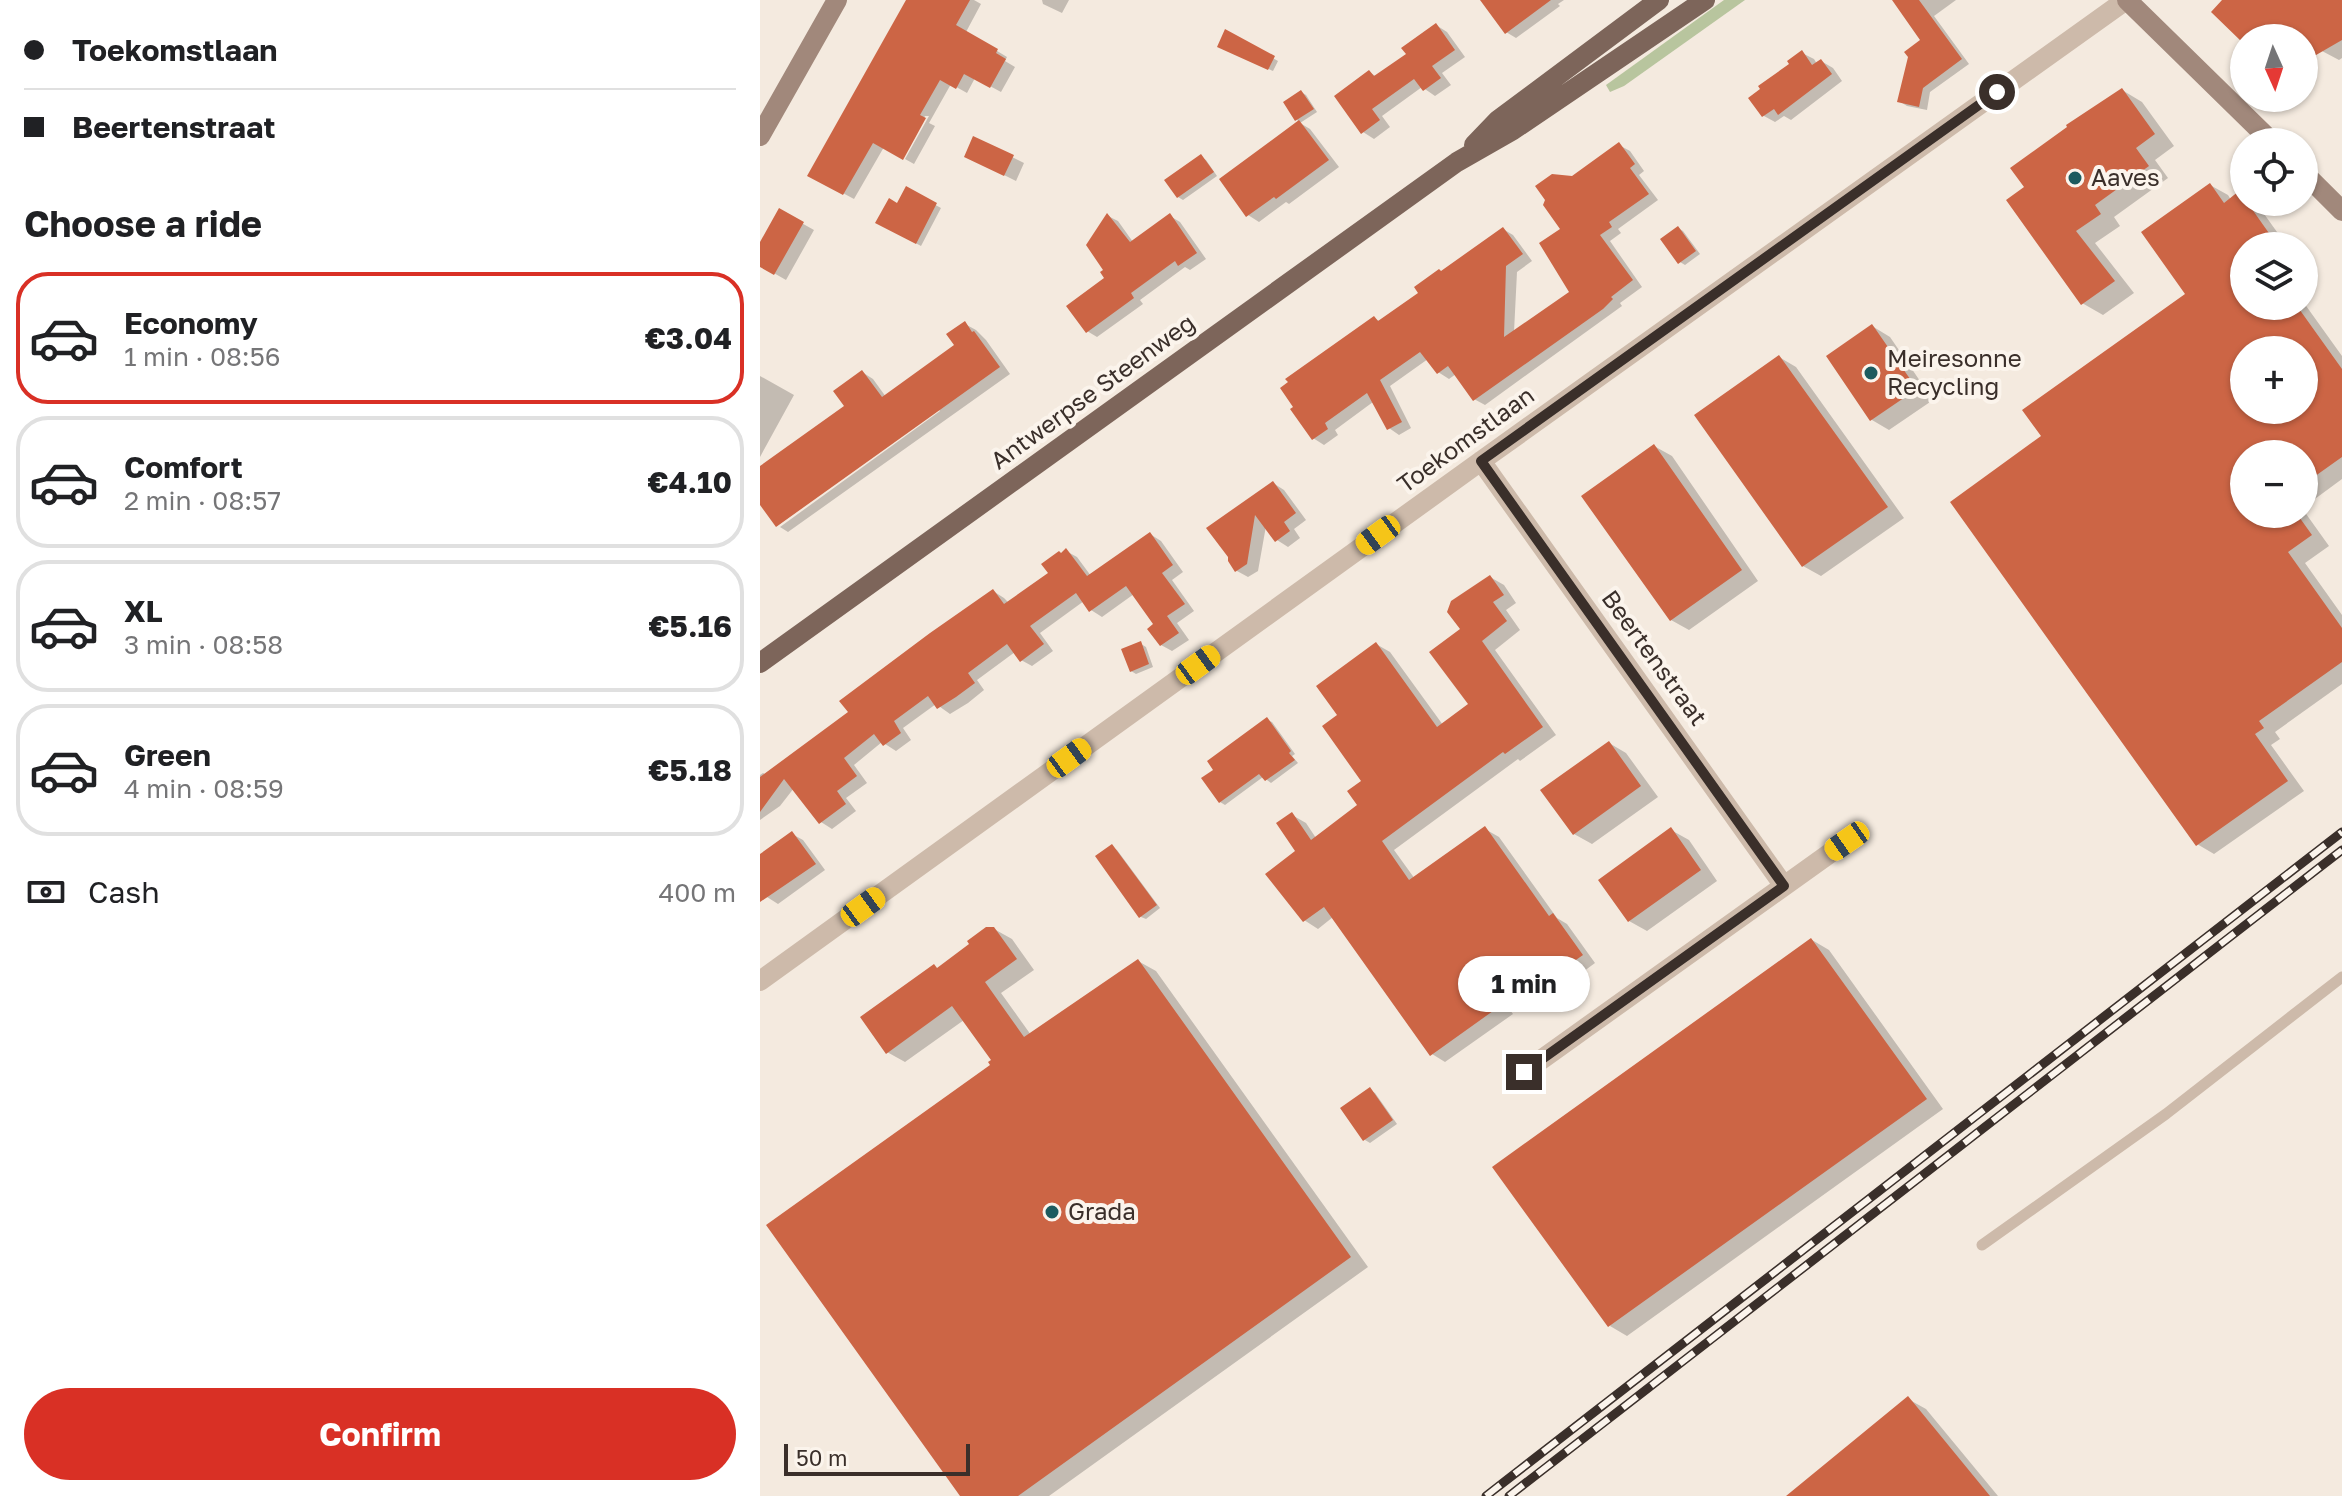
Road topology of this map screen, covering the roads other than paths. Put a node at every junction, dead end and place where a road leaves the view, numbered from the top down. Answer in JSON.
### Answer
{"nodes":[{"id":1,"x":837,"y":0,"type":"edge"},
{"id":2,"x":1659,"y":0,"type":"edge"},
{"id":3,"x":1705,"y":0,"type":"edge"},
{"id":4,"x":2126,"y":0,"type":"edge"},
{"id":5,"x":2258,"y":128,"type":"edge"},
{"id":6,"x":760,"y":136,"type":"edge"},
{"id":7,"x":1457,"y":162,"type":"junction"},
{"id":8,"x":2318,"y":187,"type":"edge"},
{"id":9,"x":2342,"y":211,"type":"edge"},
{"id":10,"x":1481,"y":461,"type":"junction"},
{"id":11,"x":760,"y":663,"type":"edge"},
{"id":12,"x":1847,"y":841,"type":"dead end"},
{"id":13,"x":1784,"y":886,"type":"junction"},
{"id":14,"x":2342,"y":977,"type":"edge"},
{"id":15,"x":760,"y":981,"type":"edge"},
{"id":16,"x":1524,"y":1072,"type":"dead end"},
{"id":17,"x":1982,"y":1245,"type":"dead end"}],
"edges":[{"from":1,"to":6,"type":"street"},
{"from":2,"to":7,"type":"main road","name":"Antwerpse Steenweg"},
{"from":3,"to":7,"type":"main road","name":"Antwerpse Steenweg"},
{"from":4,"to":5,"type":"street"},
{"from":4,"to":10,"type":"street","name":"Toekomstlaan"},
{"from":7,"to":11,"type":"main road","name":"Antwerpse Steenweg"},
{"from":8,"to":9,"type":"street"},
{"from":10,"to":13,"type":"street","name":"Beertenstraat"},
{"from":10,"to":15,"type":"street","name":"Toekomstlaan"},
{"from":12,"to":13,"type":"street"},
{"from":13,"to":16,"type":"street"},
{"from":14,"to":17,"type":"lane"}]}
